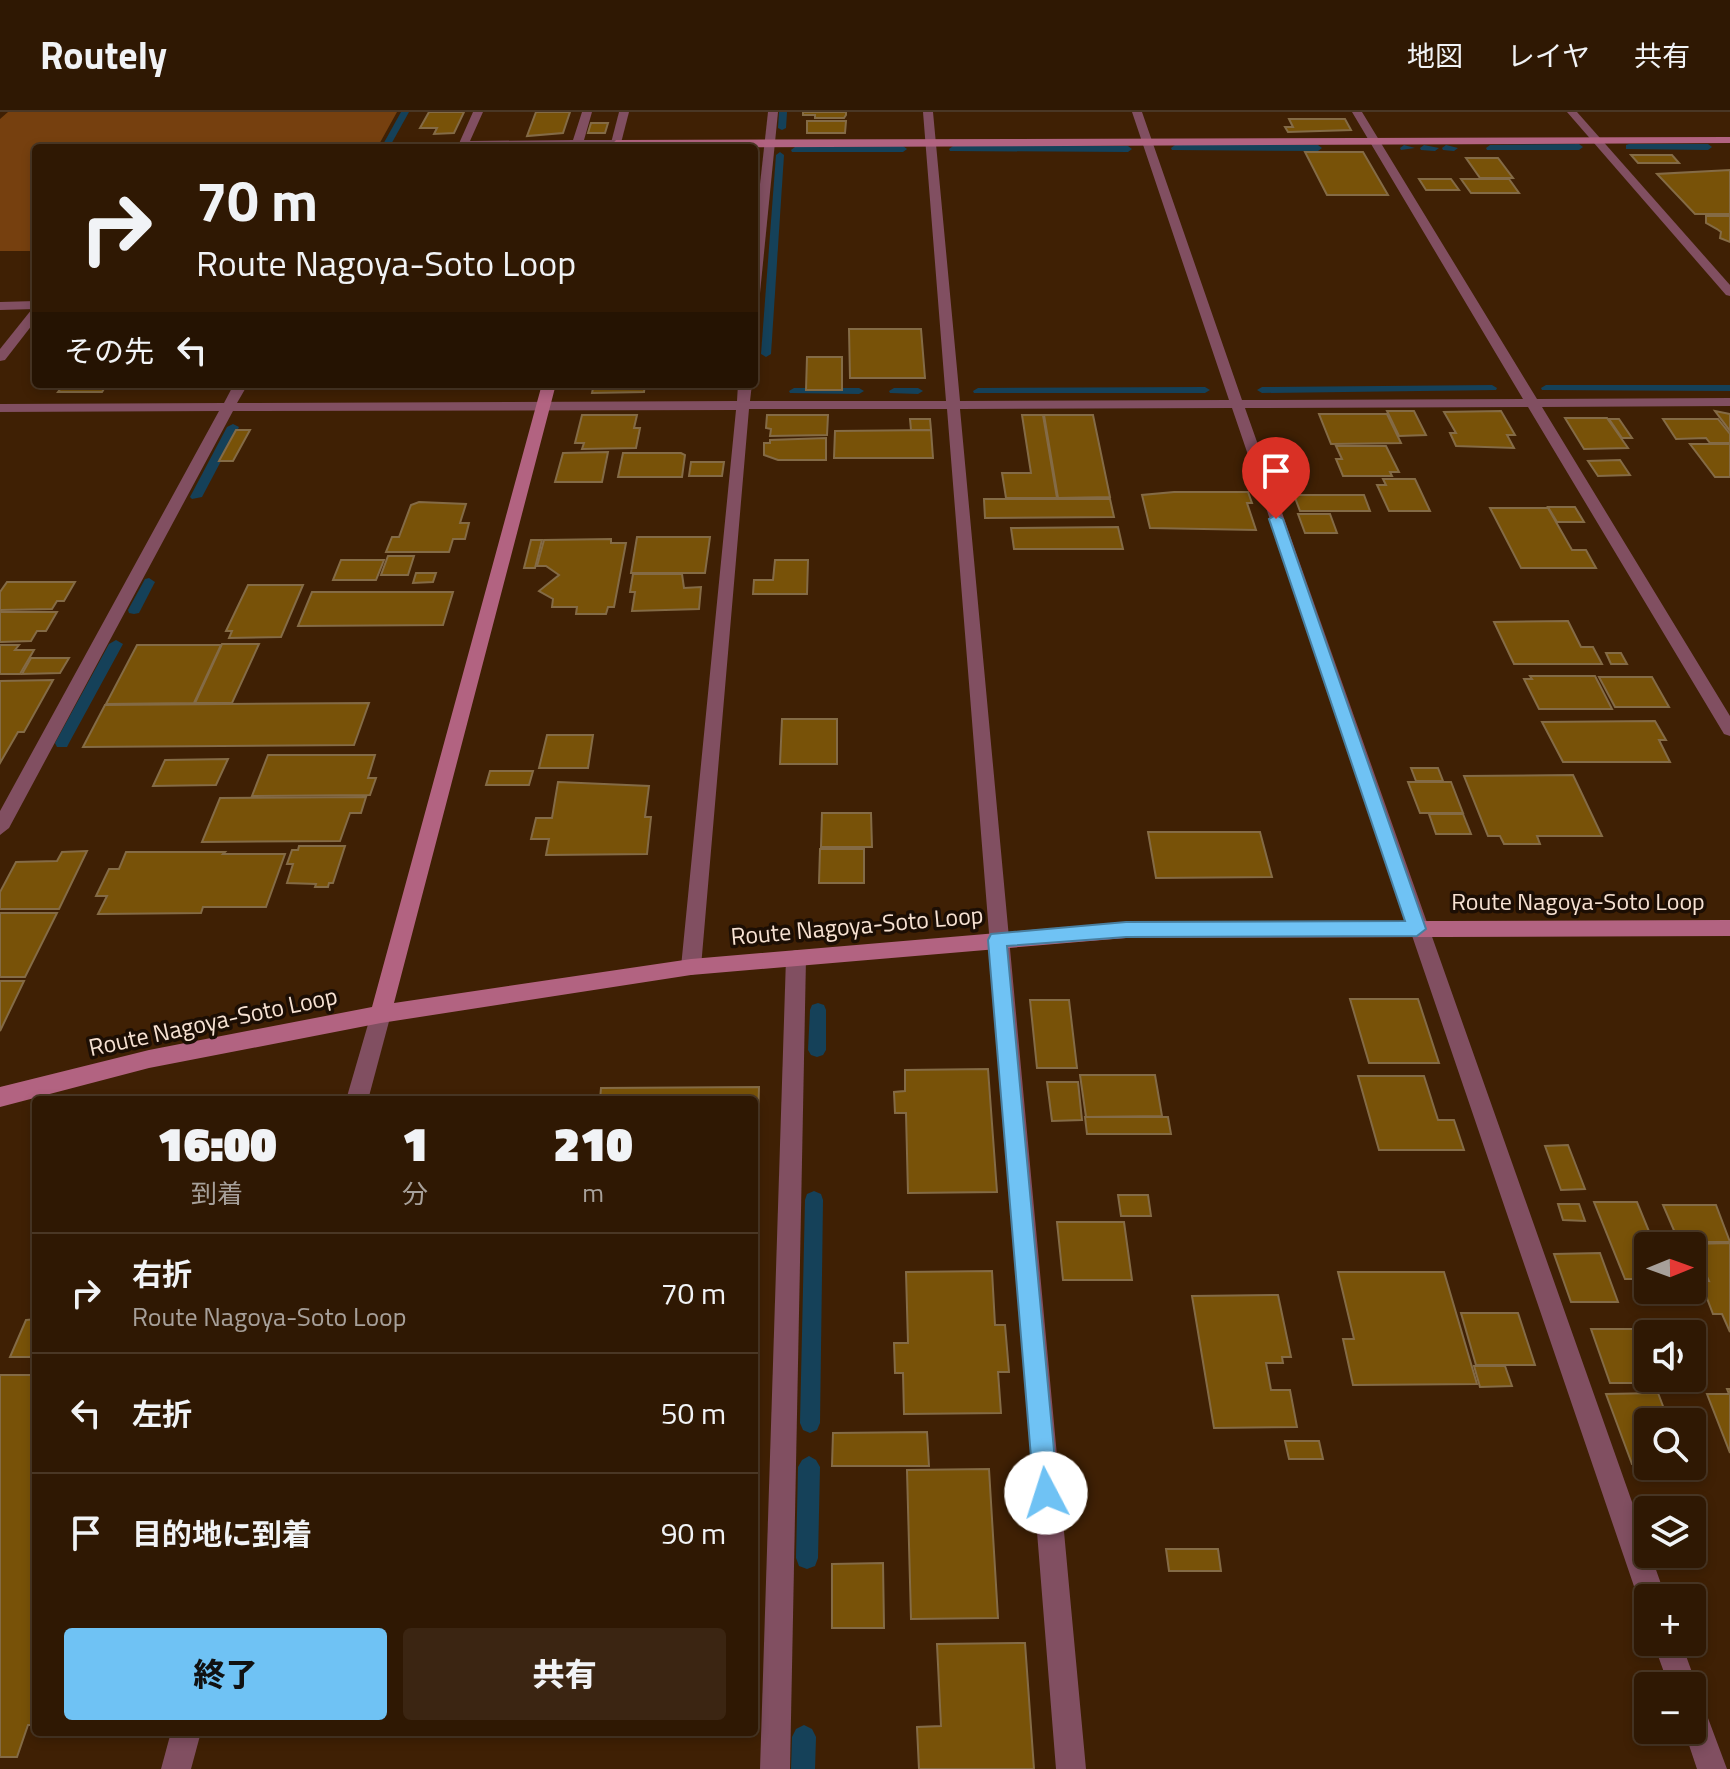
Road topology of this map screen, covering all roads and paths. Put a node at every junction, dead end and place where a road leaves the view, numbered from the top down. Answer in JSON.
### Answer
{"nodes":[{"id":1,"x":478,"y":112,"type":"edge"},
{"id":2,"x":587,"y":112,"type":"edge"},
{"id":3,"x":624,"y":112,"type":"edge"},
{"id":4,"x":773,"y":112,"type":"edge"},
{"id":5,"x":928,"y":112,"type":"edge"},
{"id":6,"x":1137,"y":112,"type":"edge"},
{"id":7,"x":1357,"y":112,"type":"edge"},
{"id":8,"x":1572,"y":112,"type":"edge"},
{"id":9,"x":1597,"y":140,"type":"junction"},
{"id":10,"x":1730,"y":140,"type":"edge"},
{"id":11,"x":1375,"y":141,"type":"junction"},
{"id":12,"x":931,"y":142,"type":"junction"},
{"id":13,"x":1147,"y":142,"type":"junction"},
{"id":14,"x":769,"y":143,"type":"junction"},
{"id":15,"x":464,"y":144,"type":"edge"},
{"id":16,"x":577,"y":144,"type":"edge"},
{"id":17,"x":616,"y":144,"type":"edge"},
{"id":18,"x":718,"y":144,"type":"edge"},
{"id":19,"x":758,"y":253,"type":"edge"},
{"id":20,"x":1730,"y":292,"type":"edge"},
{"id":21,"x":0,"y":306,"type":"edge"},
{"id":22,"x":32,"y":312,"type":"edge"},
{"id":23,"x":32,"y":317,"type":"edge"},
{"id":24,"x":0,"y":357,"type":"edge"},
{"id":25,"x":239,"y":388,"type":"edge"},
{"id":26,"x":548,"y":388,"type":"edge"},
{"id":27,"x":744,"y":388,"type":"edge"},
{"id":28,"x":1730,"y":402,"type":"edge"},
{"id":29,"x":1533,"y":403,"type":"junction"},
{"id":30,"x":1236,"y":404,"type":"junction"},
{"id":31,"x":742,"y":405,"type":"junction"},
{"id":32,"x":953,"y":405,"type":"junction"},
{"id":33,"x":543,"y":406,"type":"junction"},
{"id":34,"x":0,"y":408,"type":"edge"},
{"id":35,"x":228,"y":408,"type":"junction"},
{"id":36,"x":1730,"y":730,"type":"edge"},
{"id":37,"x":0,"y":828,"type":"edge"},
{"id":38,"x":1730,"y":928,"type":"edge"},
{"id":39,"x":1417,"y":929,"type":"junction"},
{"id":40,"x":997,"y":940,"type":"junction"},
{"id":41,"x":796,"y":958,"type":"junction"},
{"id":42,"x":691,"y":967,"type":"junction"},
{"id":43,"x":381,"y":1014,"type":"junction"},
{"id":44,"x":358,"y":1096,"type":"edge"},
{"id":45,"x":0,"y":1097,"type":"edge"},
{"id":46,"x":1647,"y":1584,"type":"edge"},
{"id":47,"x":185,"y":1736,"type":"edge"},
{"id":48,"x":1703,"y":1744,"type":"edge"},
{"id":49,"x":176,"y":1769,"type":"edge"},
{"id":50,"x":775,"y":1769,"type":"edge"},
{"id":51,"x":1071,"y":1769,"type":"edge"},
{"id":52,"x":1712,"y":1769,"type":"edge"}],
"edges":[{"from":1,"to":15,"type":"street"},
{"from":2,"to":16,"type":"street"},
{"from":3,"to":17,"type":"street"},
{"from":4,"to":14,"type":"street"},
{"from":5,"to":12,"type":"street"},
{"from":6,"to":13,"type":"street"},
{"from":7,"to":11,"type":"street"},
{"from":8,"to":9,"type":"street"},
{"from":9,"to":10,"type":"street"},
{"from":9,"to":11,"type":"street"},
{"from":9,"to":20,"type":"street"},
{"from":11,"to":13,"type":"street"},
{"from":11,"to":29,"type":"street"},
{"from":12,"to":13,"type":"street"},
{"from":12,"to":14,"type":"street"},
{"from":12,"to":32,"type":"street"},
{"from":13,"to":30,"type":"street"},
{"from":14,"to":18,"type":"street"},
{"from":14,"to":19,"type":"street"},
{"from":21,"to":22,"type":"street"},
{"from":23,"to":24,"type":"street"},
{"from":25,"to":35,"type":"street"},
{"from":26,"to":33,"type":"street"},
{"from":27,"to":31,"type":"street"},
{"from":28,"to":29,"type":"street"},
{"from":29,"to":30,"type":"street"},
{"from":29,"to":36,"type":"street"},
{"from":30,"to":32,"type":"street"},
{"from":30,"to":39,"type":"street"},
{"from":31,"to":32,"type":"street"},
{"from":31,"to":33,"type":"street"},
{"from":31,"to":42,"type":"street"},
{"from":32,"to":40,"type":"street"},
{"from":33,"to":35,"type":"street"},
{"from":33,"to":43,"type":"street"},
{"from":34,"to":35,"type":"street"},
{"from":35,"to":37,"type":"street"},
{"from":38,"to":39,"type":"street","name":"Route Nagoya-Soto Loop"},
{"from":39,"to":40,"type":"street","name":"Route Nagoya-Soto Loop"},
{"from":39,"to":46,"type":"street"},
{"from":40,"to":41,"type":"street","name":"Route Nagoya-Soto Loop"},
{"from":40,"to":51,"type":"street"},
{"from":41,"to":42,"type":"street","name":"Route Nagoya-Soto Loop"},
{"from":41,"to":50,"type":"street"},
{"from":42,"to":43,"type":"street","name":"Route Nagoya-Soto Loop"},
{"from":43,"to":44,"type":"street"},
{"from":43,"to":45,"type":"street","name":"Route Nagoya-Soto Loop"},
{"from":47,"to":49,"type":"street"},
{"from":48,"to":52,"type":"street"}]}
